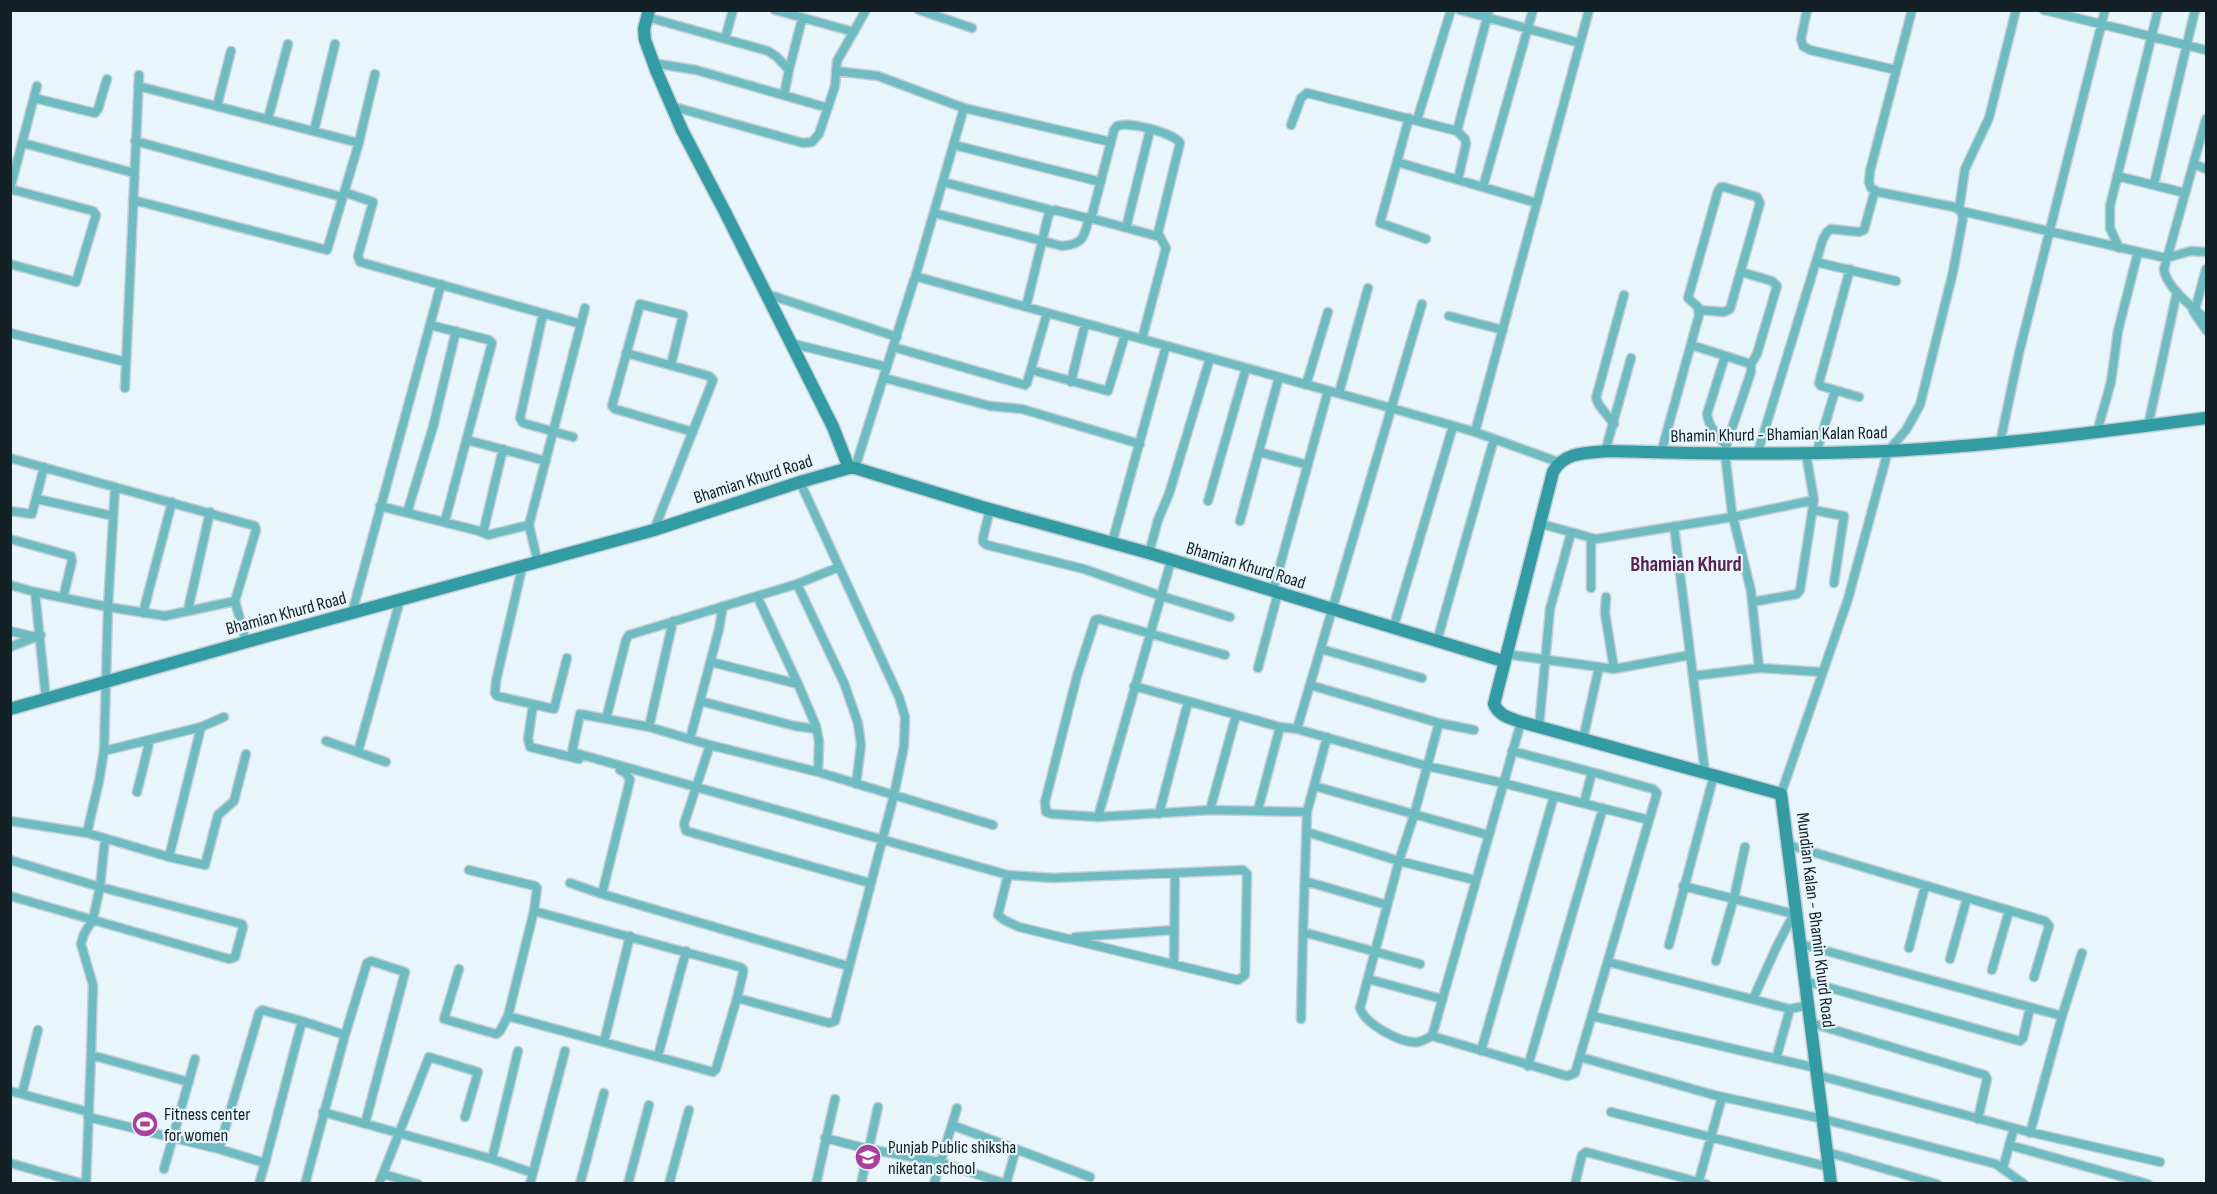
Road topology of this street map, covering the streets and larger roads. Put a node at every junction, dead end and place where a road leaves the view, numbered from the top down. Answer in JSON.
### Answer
{"nodes":[{"id":1,"x":733,"y":10,"type":"edge"},
{"id":2,"x":775,"y":10,"type":"edge"},
{"id":3,"x":919,"y":10,"type":"edge"},
{"id":4,"x":1451,"y":10,"type":"edge"},
{"id":5,"x":1460,"y":10,"type":"edge"},
{"id":6,"x":1533,"y":10,"type":"edge"},
{"id":7,"x":1589,"y":10,"type":"edge"},
{"id":8,"x":1807,"y":10,"type":"edge"},
{"id":9,"x":1912,"y":10,"type":"edge"},
{"id":10,"x":2016,"y":10,"type":"edge"},
{"id":11,"x":2044,"y":10,"type":"edge"},
{"id":12,"x":2105,"y":10,"type":"edge"},
{"id":13,"x":2158,"y":10,"type":"edge"},
{"id":14,"x":2195,"y":10,"type":"edge"},
{"id":15,"x":865,"y":11,"type":"edge"},
{"id":16,"x":648,"y":14,"type":"edge"},
{"id":17,"x":1488,"y":14,"type":"edge"},
{"id":18,"x":2073,"y":14,"type":"edge"},
{"id":19,"x":802,"y":19,"type":"junction"},
{"id":20,"x":2101,"y":25,"type":"junction"},
{"id":21,"x":972,"y":28,"type":"dead end"},
{"id":22,"x":1528,"y":29,"type":"junction"},
{"id":23,"x":855,"y":32,"type":"junction"},
{"id":24,"x":2151,"y":38,"type":"junction"},
{"id":25,"x":725,"y":39,"type":"junction"},
{"id":26,"x":1580,"y":43,"type":"junction"},
{"id":27,"x":288,"y":44,"type":"dead end"},
{"id":28,"x":334,"y":44,"type":"dead end"},
{"id":29,"x":2186,"y":46,"type":"junction"},
{"id":30,"x":2206,"y":50,"type":"edge"},
{"id":31,"x":231,"y":51,"type":"dead end"},
{"id":32,"x":653,"y":63,"type":"junction"},
{"id":33,"x":789,"y":70,"type":"junction"},
{"id":34,"x":1896,"y":70,"type":"junction"},
{"id":35,"x":836,"y":71,"type":"junction"},
{"id":36,"x":375,"y":74,"type":"dead end"},
{"id":37,"x":139,"y":75,"type":"dead end"},
{"id":38,"x":107,"y":79,"type":"dead end"},
{"id":39,"x":38,"y":86,"type":"dead end"},
{"id":40,"x":138,"y":86,"type":"junction"},
{"id":41,"x":784,"y":95,"type":"junction"},
{"id":42,"x":34,"y":98,"type":"junction"},
{"id":43,"x":217,"y":106,"type":"junction"},
{"id":44,"x":671,"y":106,"type":"junction"},
{"id":45,"x":828,"y":108,"type":"junction"},
{"id":46,"x":964,"y":108,"type":"junction"},
{"id":47,"x":268,"y":119,"type":"junction"},
{"id":48,"x":1413,"y":119,"type":"junction"},
{"id":49,"x":2206,"y":119,"type":"edge"},
{"id":50,"x":1291,"y":125,"type":"dead end"},
{"id":51,"x":1150,"y":130,"type":"junction"},
{"id":52,"x":314,"y":131,"type":"junction"},
{"id":53,"x":1457,"y":131,"type":"junction"},
{"id":54,"x":135,"y":141,"type":"junction"},
{"id":55,"x":359,"y":142,"type":"junction"},
{"id":56,"x":1111,"y":142,"type":"junction"},
{"id":57,"x":22,"y":143,"type":"junction"},
{"id":58,"x":954,"y":145,"type":"junction"},
{"id":59,"x":1397,"y":162,"type":"junction"},
{"id":60,"x":2194,"y":164,"type":"junction"},
{"id":61,"x":2206,"y":169,"type":"edge"},
{"id":62,"x":134,"y":173,"type":"junction"},
{"id":63,"x":2117,"y":176,"type":"junction"},
{"id":64,"x":1458,"y":180,"type":"junction"},
{"id":65,"x":943,"y":182,"type":"junction"},
{"id":66,"x":1101,"y":182,"type":"junction"},
{"id":67,"x":2154,"y":184,"type":"junction"},
{"id":68,"x":1483,"y":188,"type":"junction"},
{"id":69,"x":10,"y":189,"type":"edge"},
{"id":70,"x":1875,"y":190,"type":"junction"},
{"id":71,"x":2185,"y":193,"type":"junction"},
{"id":72,"x":343,"y":195,"type":"junction"},
{"id":73,"x":133,"y":200,"type":"junction"},
{"id":74,"x":1537,"y":203,"type":"junction"},
{"id":75,"x":1051,"y":210,"type":"junction"},
{"id":76,"x":1960,"y":210,"type":"junction"},
{"id":77,"x":934,"y":213,"type":"junction"},
{"id":78,"x":1089,"y":218,"type":"junction"},
{"id":79,"x":1126,"y":228,"type":"junction"},
{"id":80,"x":2049,"y":232,"type":"junction"},
{"id":81,"x":1160,"y":237,"type":"junction"},
{"id":82,"x":1426,"y":238,"type":"dead end"},
{"id":83,"x":1042,"y":242,"type":"junction"},
{"id":84,"x":2119,"y":248,"type":"junction"},
{"id":85,"x":2138,"y":252,"type":"junction"},
{"id":86,"x":2206,"y":252,"type":"edge"},
{"id":87,"x":2166,"y":258,"type":"junction"},
{"id":88,"x":1816,"y":262,"type":"junction"},
{"id":89,"x":10,"y":264,"type":"edge"},
{"id":90,"x":1850,"y":269,"type":"junction"},
{"id":91,"x":2206,"y":269,"type":"edge"},
{"id":92,"x":1741,"y":272,"type":"junction"},
{"id":93,"x":915,"y":278,"type":"junction"},
{"id":94,"x":1896,"y":281,"type":"dead end"},
{"id":95,"x":441,"y":284,"type":"junction"},
{"id":96,"x":1368,"y":288,"type":"dead end"},
{"id":97,"x":2177,"y":292,"type":"junction"},
{"id":98,"x":767,"y":294,"type":"junction"},
{"id":99,"x":1624,"y":295,"type":"dead end"},
{"id":100,"x":1422,"y":304,"type":"dead end"},
{"id":101,"x":1026,"y":307,"type":"junction"},
{"id":102,"x":585,"y":308,"type":"dead end"},
{"id":103,"x":2193,"y":308,"type":"junction"},
{"id":104,"x":1700,"y":310,"type":"junction"},
{"id":105,"x":1328,"y":312,"type":"dead end"},
{"id":106,"x":1047,"y":313,"type":"junction"},
{"id":107,"x":543,"y":314,"type":"junction"},
{"id":108,"x":1449,"y":316,"type":"dead end"},
{"id":109,"x":2206,"y":319,"type":"edge"},
{"id":110,"x":581,"y":324,"type":"junction"},
{"id":111,"x":1085,"y":324,"type":"junction"},
{"id":112,"x":430,"y":325,"type":"junction"},
{"id":113,"x":1503,"y":330,"type":"junction"},
{"id":114,"x":2206,"y":330,"type":"edge"},
{"id":115,"x":456,"y":331,"type":"junction"},
{"id":116,"x":10,"y":333,"type":"edge"},
{"id":117,"x":1125,"y":335,"type":"junction"},
{"id":118,"x":897,"y":337,"type":"junction"},
{"id":119,"x":1142,"y":339,"type":"junction"},
{"id":120,"x":790,"y":344,"type":"junction"},
{"id":121,"x":1691,"y":345,"type":"junction"},
{"id":122,"x":1166,"y":346,"type":"junction"},
{"id":123,"x":893,"y":347,"type":"junction"},
{"id":124,"x":626,"y":353,"type":"junction"},
{"id":125,"x":1725,"y":356,"type":"junction"},
{"id":126,"x":1210,"y":358,"type":"junction"},
{"id":127,"x":1631,"y":358,"type":"dead end"},
{"id":128,"x":126,"y":362,"type":"junction"},
{"id":129,"x":1751,"y":364,"type":"junction"},
{"id":130,"x":671,"y":365,"type":"junction"},
{"id":131,"x":887,"y":367,"type":"junction"},
{"id":132,"x":1246,"y":368,"type":"junction"},
{"id":133,"x":1031,"y":370,"type":"junction"},
{"id":134,"x":1279,"y":377,"type":"junction"},
{"id":135,"x":884,"y":378,"type":"junction"},
{"id":136,"x":1071,"y":382,"type":"junction"},
{"id":137,"x":1306,"y":385,"type":"junction"},
{"id":138,"x":125,"y":388,"type":"dead end"},
{"id":139,"x":1836,"y":390,"type":"junction"},
{"id":140,"x":1328,"y":391,"type":"junction"},
{"id":141,"x":1339,"y":393,"type":"junction"},
{"id":142,"x":1859,"y":397,"type":"dead end"},
{"id":143,"x":1391,"y":408,"type":"junction"},
{"id":144,"x":2206,"y":418,"type":"edge"},
{"id":145,"x":1614,"y":424,"type":"junction"},
{"id":146,"x":1453,"y":426,"type":"junction"},
{"id":147,"x":2148,"y":426,"type":"junction"},
{"id":148,"x":693,"y":432,"type":"junction"},
{"id":149,"x":1475,"y":432,"type":"junction"},
{"id":150,"x":2097,"y":432,"type":"junction"},
{"id":151,"x":554,"y":433,"type":"junction"},
{"id":152,"x":573,"y":437,"type":"dead end"},
{"id":153,"x":1494,"y":439,"type":"junction"},
{"id":154,"x":467,"y":440,"type":"junction"},
{"id":155,"x":2000,"y":443,"type":"junction"},
{"id":156,"x":1140,"y":444,"type":"junction"},
{"id":157,"x":503,"y":449,"type":"junction"},
{"id":158,"x":1726,"y":450,"type":"junction"},
{"id":159,"x":1888,"y":451,"type":"junction"},
{"id":160,"x":1258,"y":452,"type":"junction"},
{"id":161,"x":1605,"y":452,"type":"junction"},
{"id":162,"x":1661,"y":453,"type":"junction"},
{"id":163,"x":1757,"y":454,"type":"junction"},
{"id":164,"x":1811,"y":454,"type":"junction"},
{"id":165,"x":10,"y":458,"type":"edge"},
{"id":166,"x":546,"y":460,"type":"junction"},
{"id":167,"x":1558,"y":462,"type":"junction"},
{"id":168,"x":1308,"y":465,"type":"junction"},
{"id":169,"x":44,"y":467,"type":"junction"},
{"id":170,"x":852,"y":468,"type":"junction"},
{"id":171,"x":800,"y":482,"type":"junction"},
{"id":172,"x":115,"y":487,"type":"junction"},
{"id":173,"x":37,"y":499,"type":"junction"},
{"id":174,"x":1208,"y":501,"type":"dead end"},
{"id":175,"x":171,"y":502,"type":"junction"},
{"id":176,"x":1814,"y":505,"type":"junction"},
{"id":177,"x":380,"y":506,"type":"junction"},
{"id":178,"x":990,"y":509,"type":"junction"},
{"id":179,"x":10,"y":511,"type":"edge"},
{"id":180,"x":210,"y":512,"type":"junction"},
{"id":181,"x":407,"y":513,"type":"junction"},
{"id":182,"x":113,"y":516,"type":"junction"},
{"id":183,"x":1733,"y":517,"type":"junction"},
{"id":184,"x":445,"y":521,"type":"junction"},
{"id":185,"x":1240,"y":521,"type":"dead end"},
{"id":186,"x":1538,"y":523,"type":"junction"},
{"id":187,"x":529,"y":525,"type":"junction"},
{"id":188,"x":1674,"y":526,"type":"junction"},
{"id":189,"x":654,"y":530,"type":"junction"},
{"id":190,"x":483,"y":532,"type":"junction"},
{"id":191,"x":1571,"y":533,"type":"junction"},
{"id":192,"x":10,"y":539,"type":"edge"},
{"id":193,"x":1591,"y":539,"type":"junction"},
{"id":194,"x":1112,"y":543,"type":"junction"},
{"id":195,"x":1149,"y":553,"type":"junction"},
{"id":196,"x":1171,"y":561,"type":"junction"},
{"id":197,"x":537,"y":563,"type":"junction"},
{"id":198,"x":522,"y":567,"type":"junction"},
{"id":199,"x":839,"y":567,"type":"junction"},
{"id":200,"x":1834,"y":583,"type":"dead end"},
{"id":201,"x":797,"y":584,"type":"junction"},
{"id":202,"x":10,"y":585,"type":"edge"},
{"id":203,"x":1591,"y":588,"type":"dead end"},
{"id":204,"x":35,"y":592,"type":"junction"},
{"id":205,"x":1276,"y":592,"type":"junction"},
{"id":206,"x":757,"y":596,"type":"junction"},
{"id":207,"x":1161,"y":596,"type":"junction"},
{"id":208,"x":1606,"y":597,"type":"dead end"},
{"id":209,"x":63,"y":598,"type":"junction"},
{"id":210,"x":400,"y":600,"type":"junction"},
{"id":211,"x":235,"y":601,"type":"junction"},
{"id":212,"x":1752,"y":602,"type":"junction"},
{"id":213,"x":723,"y":606,"type":"junction"},
{"id":214,"x":108,"y":607,"type":"junction"},
{"id":215,"x":188,"y":610,"type":"junction"},
{"id":216,"x":1333,"y":610,"type":"junction"},
{"id":217,"x":143,"y":613,"type":"junction"},
{"id":218,"x":352,"y":613,"type":"junction"},
{"id":219,"x":1230,"y":617,"type":"dead end"},
{"id":220,"x":673,"y":621,"type":"junction"},
{"id":221,"x":1394,"y":629,"type":"junction"},
{"id":222,"x":10,"y":631,"type":"edge"},
{"id":223,"x":1150,"y":634,"type":"junction"},
{"id":224,"x":38,"y":636,"type":"junction"},
{"id":225,"x":1437,"y":641,"type":"junction"},
{"id":226,"x":246,"y":642,"type":"junction"},
{"id":227,"x":10,"y":647,"type":"edge"},
{"id":228,"x":1321,"y":649,"type":"junction"},
{"id":229,"x":1225,"y":655,"type":"dead end"},
{"id":230,"x":1690,"y":655,"type":"junction"},
{"id":231,"x":567,"y":658,"type":"dead end"},
{"id":232,"x":1504,"y":658,"type":"junction"},
{"id":233,"x":1544,"y":660,"type":"junction"},
{"id":234,"x":711,"y":662,"type":"junction"},
{"id":235,"x":1599,"y":667,"type":"junction"},
{"id":236,"x":1258,"y":668,"type":"dead end"},
{"id":237,"x":1759,"y":668,"type":"junction"},
{"id":238,"x":1614,"y":669,"type":"junction"},
{"id":239,"x":1822,"y":672,"type":"junction"},
{"id":240,"x":1693,"y":676,"type":"junction"},
{"id":241,"x":1422,"y":678,"type":"dead end"},
{"id":242,"x":106,"y":682,"type":"junction"},
{"id":243,"x":798,"y":684,"type":"junction"},
{"id":244,"x":1310,"y":685,"type":"junction"},
{"id":245,"x":1134,"y":686,"type":"junction"},
{"id":246,"x":46,"y":699,"type":"junction"},
{"id":247,"x":700,"y":701,"type":"junction"},
{"id":248,"x":1188,"y":702,"type":"junction"},
{"id":249,"x":533,"y":705,"type":"junction"},
{"id":250,"x":10,"y":709,"type":"edge"},
{"id":251,"x":1236,"y":714,"type":"junction"},
{"id":252,"x":224,"y":717,"type":"dead end"},
{"id":253,"x":606,"y":719,"type":"junction"},
{"id":254,"x":1440,"y":723,"type":"junction"},
{"id":255,"x":1521,"y":723,"type":"junction"},
{"id":256,"x":201,"y":727,"type":"junction"},
{"id":257,"x":649,"y":727,"type":"junction"},
{"id":258,"x":1280,"y":727,"type":"junction"},
{"id":259,"x":1539,"y":727,"type":"junction"},
{"id":260,"x":816,"y":729,"type":"junction"},
{"id":261,"x":1297,"y":729,"type":"junction"},
{"id":262,"x":1474,"y":730,"type":"dead end"},
{"id":263,"x":1327,"y":737,"type":"junction"},
{"id":264,"x":690,"y":739,"type":"junction"},
{"id":265,"x":1583,"y":739,"type":"junction"},
{"id":266,"x":150,"y":740,"type":"junction"},
{"id":267,"x":326,"y":741,"type":"dead end"},
{"id":268,"x":710,"y":745,"type":"junction"},
{"id":269,"x":104,"y":751,"type":"junction"},
{"id":270,"x":1512,"y":751,"type":"junction"},
{"id":271,"x":358,"y":752,"type":"junction"},
{"id":272,"x":246,"y":754,"type":"dead end"},
{"id":273,"x":386,"y":762,"type":"dead end"},
{"id":274,"x":1427,"y":766,"type":"junction"},
{"id":275,"x":818,"y":772,"type":"junction"},
{"id":276,"x":1592,"y":772,"type":"junction"},
{"id":277,"x":1709,"y":774,"type":"junction"},
{"id":278,"x":1503,"y":783,"type":"junction"},
{"id":279,"x":856,"y":784,"type":"junction"},
{"id":280,"x":1314,"y":786,"type":"junction"},
{"id":281,"x":696,"y":788,"type":"junction"},
{"id":282,"x":137,"y":792,"type":"dead end"},
{"id":283,"x":1781,"y":794,"type":"junction"},
{"id":284,"x":894,"y":795,"type":"junction"},
{"id":285,"x":1554,"y":796,"type":"junction"},
{"id":286,"x":1584,"y":803,"type":"junction"},
{"id":287,"x":1604,"y":807,"type":"junction"},
{"id":288,"x":1210,"y":810,"type":"junction"},
{"id":289,"x":1258,"y":810,"type":"junction"},
{"id":290,"x":1307,"y":812,"type":"junction"},
{"id":291,"x":1159,"y":814,"type":"junction"},
{"id":292,"x":1414,"y":815,"type":"junction"},
{"id":293,"x":1098,"y":817,"type":"junction"},
{"id":294,"x":1649,"y":820,"type":"junction"},
{"id":295,"x":10,"y":821,"type":"edge"},
{"id":296,"x":993,"y":825,"type":"dead end"},
{"id":297,"x":1307,"y":832,"type":"junction"},
{"id":298,"x":87,"y":833,"type":"junction"},
{"id":299,"x":1488,"y":835,"type":"junction"},
{"id":300,"x":105,"y":839,"type":"junction"},
{"id":301,"x":882,"y":839,"type":"junction"},
{"id":302,"x":1789,"y":845,"type":"junction"},
{"id":303,"x":1745,"y":847,"type":"dead end"},
{"id":304,"x":169,"y":857,"type":"junction"},
{"id":305,"x":10,"y":860,"type":"edge"},
{"id":306,"x":1399,"y":861,"type":"junction"},
{"id":307,"x":469,"y":870,"type":"dead end"},
{"id":308,"x":1175,"y":873,"type":"junction"},
{"id":309,"x":1008,"y":875,"type":"junction"},
{"id":310,"x":1475,"y":880,"type":"junction"},
{"id":311,"x":1305,"y":881,"type":"junction"},
{"id":312,"x":870,"y":882,"type":"junction"},
{"id":313,"x":570,"y":883,"type":"dead end"},
{"id":314,"x":1683,"y":886,"type":"junction"},
{"id":315,"x":1925,"y":886,"type":"junction"},
{"id":316,"x":100,"y":887,"type":"junction"},
{"id":317,"x":602,"y":894,"type":"junction"},
{"id":318,"x":10,"y":896,"type":"edge"},
{"id":319,"x":1734,"y":898,"type":"junction"},
{"id":320,"x":1967,"y":898,"type":"junction"},
{"id":321,"x":1387,"y":905,"type":"junction"},
{"id":322,"x":534,"y":911,"type":"junction"},
{"id":323,"x":2009,"y":911,"type":"junction"},
{"id":324,"x":1795,"y":912,"type":"junction"},
{"id":325,"x":93,"y":919,"type":"junction"},
{"id":326,"x":1174,"y":930,"type":"junction"},
{"id":327,"x":1303,"y":932,"type":"junction"},
{"id":328,"x":630,"y":936,"type":"junction"},
{"id":329,"x":1066,"y":938,"type":"junction"},
{"id":330,"x":1801,"y":944,"type":"junction"},
{"id":331,"x":1669,"y":945,"type":"dead end"},
{"id":332,"x":1909,"y":948,"type":"dead end"},
{"id":333,"x":686,"y":951,"type":"junction"},
{"id":334,"x":1375,"y":951,"type":"junction"},
{"id":335,"x":2082,"y":953,"type":"dead end"},
{"id":336,"x":1950,"y":958,"type":"dead end"},
{"id":337,"x":1716,"y":961,"type":"dead end"},
{"id":338,"x":1608,"y":962,"type":"junction"},
{"id":339,"x":1174,"y":964,"type":"junction"},
{"id":340,"x":1420,"y":964,"type":"dead end"},
{"id":341,"x":848,"y":966,"type":"junction"},
{"id":342,"x":459,"y":969,"type":"dead end"},
{"id":343,"x":1992,"y":970,"type":"dead end"},
{"id":344,"x":2034,"y":977,"type":"dead end"},
{"id":345,"x":1368,"y":979,"type":"junction"},
{"id":346,"x":1805,"y":981,"type":"junction"},
{"id":347,"x":737,"y":998,"type":"junction"},
{"id":348,"x":1442,"y":999,"type":"junction"},
{"id":349,"x":1753,"y":999,"type":"junction"},
{"id":350,"x":1808,"y":1005,"type":"junction"},
{"id":351,"x":2030,"y":1008,"type":"junction"},
{"id":352,"x":1790,"y":1009,"type":"junction"},
{"id":353,"x":508,"y":1016,"type":"junction"},
{"id":354,"x":1592,"y":1016,"type":"junction"},
{"id":355,"x":2062,"y":1016,"type":"junction"},
{"id":356,"x":1301,"y":1019,"type":"dead end"},
{"id":357,"x":302,"y":1021,"type":"junction"},
{"id":358,"x":1811,"y":1023,"type":"junction"},
{"id":359,"x":38,"y":1030,"type":"dead end"},
{"id":360,"x":345,"y":1035,"type":"junction"},
{"id":361,"x":1432,"y":1036,"type":"junction"},
{"id":362,"x":604,"y":1042,"type":"junction"},
{"id":363,"x":518,"y":1051,"type":"dead end"},
{"id":364,"x":565,"y":1051,"type":"dead end"},
{"id":365,"x":1481,"y":1051,"type":"junction"},
{"id":366,"x":91,"y":1054,"type":"junction"},
{"id":367,"x":658,"y":1056,"type":"junction"},
{"id":368,"x":1580,"y":1057,"type":"junction"},
{"id":369,"x":195,"y":1059,"type":"dead end"},
{"id":370,"x":1776,"y":1059,"type":"junction"},
{"id":371,"x":1528,"y":1066,"type":"junction"},
{"id":372,"x":1817,"y":1072,"type":"junction"},
{"id":373,"x":189,"y":1082,"type":"junction"},
{"id":374,"x":10,"y":1090,"type":"edge"},
{"id":375,"x":604,"y":1093,"type":"dead end"},
{"id":376,"x":22,"y":1094,"type":"junction"},
{"id":377,"x":1722,"y":1097,"type":"junction"},
{"id":378,"x":835,"y":1099,"type":"dead end"},
{"id":379,"x":649,"y":1105,"type":"dead end"},
{"id":380,"x":878,"y":1107,"type":"dead end"},
{"id":381,"x":957,"y":1108,"type":"dead end"},
{"id":382,"x":689,"y":1110,"type":"dead end"},
{"id":383,"x":322,"y":1112,"type":"junction"},
{"id":384,"x":1611,"y":1112,"type":"dead end"},
{"id":385,"x":88,"y":1114,"type":"junction"},
{"id":386,"x":465,"y":1117,"type":"dead end"},
{"id":387,"x":1823,"y":1119,"type":"junction"},
{"id":388,"x":1978,"y":1119,"type":"junction"},
{"id":389,"x":365,"y":1124,"type":"junction"},
{"id":390,"x":952,"y":1125,"type":"junction"},
{"id":391,"x":2014,"y":1128,"type":"junction"},
{"id":392,"x":398,"y":1133,"type":"junction"},
{"id":393,"x":2030,"y":1133,"type":"junction"},
{"id":394,"x":173,"y":1137,"type":"junction"},
{"id":395,"x":825,"y":1138,"type":"junction"},
{"id":396,"x":1710,"y":1138,"type":"junction"},
{"id":397,"x":2009,"y":1145,"type":"junction"},
{"id":398,"x":219,"y":1149,"type":"junction"},
{"id":399,"x":868,"y":1149,"type":"junction"},
{"id":400,"x":1016,"y":1149,"type":"junction"},
{"id":401,"x":1827,"y":1152,"type":"junction"},
{"id":402,"x":492,"y":1159,"type":"junction"},
{"id":403,"x":940,"y":1162,"type":"junction"},
{"id":404,"x":2160,"y":1162,"type":"dead end"},
{"id":405,"x":10,"y":1163,"type":"edge"},
{"id":406,"x":265,"y":1163,"type":"junction"},
{"id":407,"x":1829,"y":1167,"type":"junction"},
{"id":408,"x":164,"y":1168,"type":"dead end"},
{"id":409,"x":2003,"y":1168,"type":"junction"},
{"id":410,"x":533,"y":1173,"type":"junction"},
{"id":411,"x":383,"y":1174,"type":"junction"},
{"id":412,"x":1090,"y":1177,"type":"dead end"},
{"id":413,"x":1701,"y":1183,"type":"edge"},
{"id":414,"x":85,"y":1184,"type":"edge"},
{"id":415,"x":259,"y":1184,"type":"edge"},
{"id":416,"x":305,"y":1184,"type":"edge"},
{"id":417,"x":379,"y":1184,"type":"edge"},
{"id":418,"x":418,"y":1184,"type":"edge"},
{"id":419,"x":530,"y":1184,"type":"edge"},
{"id":420,"x":580,"y":1184,"type":"edge"},
{"id":421,"x":628,"y":1184,"type":"edge"},
{"id":422,"x":669,"y":1184,"type":"edge"},
{"id":423,"x":816,"y":1184,"type":"edge"},
{"id":424,"x":861,"y":1184,"type":"edge"},
{"id":425,"x":934,"y":1184,"type":"edge"},
{"id":426,"x":1575,"y":1184,"type":"edge"},
{"id":427,"x":1831,"y":1184,"type":"edge"},
{"id":428,"x":1937,"y":1184,"type":"edge"},
{"id":429,"x":2024,"y":1184,"type":"edge"},
{"id":430,"x":2148,"y":1184,"type":"edge"}],
"edges":[{"from":1,"to":25,"type":"street"},
{"from":2,"to":19,"type":"street"},
{"from":3,"to":21,"type":"street"},
{"from":4,"to":48,"type":"street"},
{"from":5,"to":17,"type":"street"},
{"from":6,"to":22,"type":"street"},
{"from":7,"to":26,"type":"street"},
{"from":8,"to":34,"type":"street"},
{"from":9,"to":34,"type":"street"},
{"from":10,"to":76,"type":"street"},
{"from":11,"to":18,"type":"street"},
{"from":12,"to":20,"type":"street"},
{"from":13,"to":24,"type":"street"},
{"from":14,"to":29,"type":"street"},
{"from":15,"to":23,"type":"street"},
{"from":16,"to":25,"type":"street"},
{"from":16,"to":32,"type":"street"},
{"from":17,"to":22,"type":"street"},
{"from":17,"to":53,"type":"street"},
{"from":18,"to":20,"type":"street"},
{"from":19,"to":23,"type":"street"},
{"from":19,"to":33,"type":"street"},
{"from":20,"to":24,"type":"street"},
{"from":20,"to":80,"type":"street"},
{"from":22,"to":26,"type":"street"},
{"from":22,"to":68,"type":"street"},
{"from":23,"to":35,"type":"street"},
{"from":24,"to":29,"type":"street"},
{"from":24,"to":63,"type":"street"},
{"from":25,"to":33,"type":"street"},
{"from":26,"to":74,"type":"street"},
{"from":27,"to":47,"type":"street"},
{"from":28,"to":52,"type":"street"},
{"from":29,"to":30,"type":"street"},
{"from":29,"to":67,"type":"street"},
{"from":31,"to":43,"type":"street"},
{"from":32,"to":41,"type":"street"},
{"from":32,"to":44,"type":"street"},
{"from":33,"to":41,"type":"street"},
{"from":34,"to":70,"type":"street"},
{"from":35,"to":45,"type":"street"},
{"from":35,"to":46,"type":"street"},
{"from":36,"to":55,"type":"street"},
{"from":37,"to":40,"type":"street"},
{"from":38,"to":42,"type":"street"},
{"from":39,"to":42,"type":"street"},
{"from":40,"to":43,"type":"street"},
{"from":40,"to":54,"type":"street"},
{"from":41,"to":45,"type":"street"},
{"from":42,"to":57,"type":"street"},
{"from":43,"to":47,"type":"street"},
{"from":44,"to":45,"type":"street"},
{"from":44,"to":98,"type":"street"},
{"from":46,"to":56,"type":"street"},
{"from":46,"to":58,"type":"street"},
{"from":47,"to":52,"type":"street"},
{"from":48,"to":50,"type":"street"},
{"from":48,"to":53,"type":"street"},
{"from":48,"to":59,"type":"street"},
{"from":49,"to":60,"type":"street"},
{"from":51,"to":56,"type":"street"},
{"from":51,"to":79,"type":"street"},
{"from":51,"to":81,"type":"street"},
{"from":52,"to":55,"type":"street"},
{"from":53,"to":64,"type":"street"},
{"from":54,"to":62,"type":"street"},
{"from":54,"to":72,"type":"street"},
{"from":55,"to":72,"type":"street"},
{"from":56,"to":66,"type":"street"},
{"from":57,"to":62,"type":"street"},
{"from":57,"to":69,"type":"street"},
{"from":58,"to":65,"type":"street"},
{"from":58,"to":66,"type":"street"},
{"from":59,"to":64,"type":"street"},
{"from":59,"to":82,"type":"street"},
{"from":60,"to":61,"type":"street"},
{"from":60,"to":71,"type":"street"},
{"from":62,"to":73,"type":"street"},
{"from":63,"to":67,"type":"street"},
{"from":63,"to":84,"type":"street"},
{"from":64,"to":68,"type":"street"},
{"from":65,"to":75,"type":"street"},
{"from":65,"to":77,"type":"street"},
{"from":66,"to":78,"type":"street"},
{"from":67,"to":71,"type":"street"},
{"from":68,"to":74,"type":"street"},
{"from":69,"to":89,"type":"street"},
{"from":70,"to":76,"type":"street"},
{"from":70,"to":88,"type":"street"},
{"from":71,"to":87,"type":"street"},
{"from":72,"to":73,"type":"street"},
{"from":72,"to":95,"type":"street"},
{"from":73,"to":128,"type":"street"},
{"from":74,"to":113,"type":"street"},
{"from":75,"to":78,"type":"street"},
{"from":75,"to":83,"type":"street"},
{"from":76,"to":80,"type":"street"},
{"from":76,"to":159,"type":"street"},
{"from":77,"to":83,"type":"street"},
{"from":77,"to":93,"type":"street"},
{"from":78,"to":79,"type":"street"},
{"from":78,"to":83,"type":"street"},
{"from":79,"to":81,"type":"street"},
{"from":80,"to":84,"type":"street"},
{"from":80,"to":155,"type":"street"},
{"from":81,"to":119,"type":"street"},
{"from":83,"to":101,"type":"street"},
{"from":84,"to":85,"type":"street"},
{"from":85,"to":87,"type":"street"},
{"from":85,"to":150,"type":"street"},
{"from":86,"to":87,"type":"street"},
{"from":87,"to":97,"type":"street"},
{"from":88,"to":90,"type":"street"},
{"from":88,"to":163,"type":"street"},
{"from":90,"to":94,"type":"street"},
{"from":90,"to":139,"type":"street"},
{"from":91,"to":103,"type":"street"},
{"from":92,"to":104,"type":"street"},
{"from":92,"to":104,"type":"street"},
{"from":92,"to":129,"type":"street"},
{"from":93,"to":101,"type":"street"},
{"from":93,"to":118,"type":"street"},
{"from":95,"to":107,"type":"street"},
{"from":95,"to":112,"type":"street"},
{"from":96,"to":141,"type":"street"},
{"from":97,"to":103,"type":"street"},
{"from":97,"to":147,"type":"street"},
{"from":98,"to":118,"type":"street"},
{"from":98,"to":120,"type":"street"},
{"from":99,"to":145,"type":"street"},
{"from":100,"to":143,"type":"street"},
{"from":101,"to":106,"type":"street"},
{"from":102,"to":110,"type":"street"},
{"from":103,"to":109,"type":"street"},
{"from":103,"to":114,"type":"street"},
{"from":104,"to":121,"type":"street"},
{"from":105,"to":137,"type":"street"},
{"from":106,"to":111,"type":"street"},
{"from":106,"to":133,"type":"street"},
{"from":107,"to":110,"type":"street"},
{"from":107,"to":151,"type":"street"},
{"from":108,"to":113,"type":"street"},
{"from":110,"to":151,"type":"street"},
{"from":111,"to":117,"type":"street"},
{"from":111,"to":136,"type":"street"},
{"from":112,"to":115,"type":"street"},
{"from":112,"to":177,"type":"street"},
{"from":113,"to":149,"type":"street"},
{"from":115,"to":154,"type":"street"},
{"from":115,"to":181,"type":"street"},
{"from":116,"to":128,"type":"street"},
{"from":117,"to":119,"type":"street"},
{"from":117,"to":136,"type":"street"},
{"from":118,"to":123,"type":"street"},
{"from":119,"to":122,"type":"street"},
{"from":120,"to":131,"type":"street"},
{"from":120,"to":170,"type":"street"},
{"from":121,"to":125,"type":"street"},
{"from":121,"to":162,"type":"street"},
{"from":122,"to":126,"type":"street"},
{"from":122,"to":156,"type":"street"},
{"from":123,"to":131,"type":"street"},
{"from":123,"to":133,"type":"street"},
{"from":124,"to":130,"type":"street"},
{"from":124,"to":130,"type":"street"},
{"from":124,"to":148,"type":"street"},
{"from":125,"to":129,"type":"street"},
{"from":125,"to":158,"type":"street"},
{"from":126,"to":132,"type":"street"},
{"from":126,"to":195,"type":"street"},
{"from":127,"to":145,"type":"street"},
{"from":128,"to":138,"type":"street"},
{"from":129,"to":158,"type":"street"},
{"from":130,"to":148,"type":"street"},
{"from":131,"to":135,"type":"street"},
{"from":132,"to":134,"type":"street"},
{"from":132,"to":174,"type":"street"},
{"from":133,"to":136,"type":"street"},
{"from":134,"to":137,"type":"street"},
{"from":134,"to":160,"type":"street"},
{"from":135,"to":156,"type":"street"},
{"from":135,"to":170,"type":"street"},
{"from":137,"to":140,"type":"street"},
{"from":139,"to":142,"type":"street"},
{"from":139,"to":164,"type":"street"},
{"from":140,"to":141,"type":"street"},
{"from":140,"to":168,"type":"street"},
{"from":141,"to":143,"type":"street"},
{"from":143,"to":146,"type":"street"},
{"from":143,"to":216,"type":"street"},
{"from":144,"to":147,"type":"street","name":"Bhamin Khurd - Bhamian Kalan Road"},
{"from":145,"to":161,"type":"street"},
{"from":146,"to":149,"type":"street"},
{"from":146,"to":221,"type":"street"},
{"from":147,"to":150,"type":"street","name":"Bhamin Khurd - Bhamian Kalan Road"},
{"from":148,"to":189,"type":"street"},
{"from":149,"to":153,"type":"street"},
{"from":150,"to":155,"type":"street","name":"Bhamin Khurd - Bhamian Kalan Road"},
{"from":151,"to":152,"type":"street"},
{"from":151,"to":166,"type":"street"},
{"from":153,"to":167,"type":"street"},
{"from":153,"to":225,"type":"street"},
{"from":154,"to":157,"type":"street"},
{"from":154,"to":184,"type":"street"},
{"from":155,"to":159,"type":"street","name":"Bhamin Khurd - Bhamian Kalan Road"},
{"from":156,"to":194,"type":"street"},
{"from":157,"to":166,"type":"street"},
{"from":157,"to":190,"type":"street"},
{"from":158,"to":162,"type":"street","name":"Bhamin Khurd - Bhamian Kalan Road"},
{"from":158,"to":163,"type":"street","name":"Bhamin Khurd - Bhamian Kalan Road"},
{"from":158,"to":183,"type":"street"},
{"from":159,"to":164,"type":"street","name":"Bhamin Khurd - Bhamian Kalan Road"},
{"from":159,"to":239,"type":"street"},
{"from":160,"to":168,"type":"street"},
{"from":160,"to":185,"type":"street"},
{"from":161,"to":162,"type":"street","name":"Bhamin Khurd - Bhamian Kalan Road"},
{"from":161,"to":167,"type":"street","name":"Bhamin Khurd - Bhamian Kalan Road"},
{"from":163,"to":164,"type":"street","name":"Bhamin Khurd - Bhamian Kalan Road"},
{"from":164,"to":176,"type":"street"},
{"from":165,"to":169,"type":"street"},
{"from":166,"to":187,"type":"street"},
{"from":167,"to":186,"type":"street"},
{"from":168,"to":205,"type":"street"},
{"from":169,"to":172,"type":"street"},
{"from":169,"to":173,"type":"street"},
{"from":170,"to":171,"type":"street","name":"Bhamian Khurd Road"},
{"from":170,"to":178,"type":"street","name":"Bhamian Khurd Road"},
{"from":171,"to":189,"type":"street","name":"Bhamian Khurd Road"},
{"from":171,"to":199,"type":"street"},
{"from":172,"to":175,"type":"street"},
{"from":172,"to":182,"type":"street"},
{"from":173,"to":179,"type":"street"},
{"from":173,"to":182,"type":"street"},
{"from":175,"to":180,"type":"street"},
{"from":175,"to":217,"type":"street"},
{"from":176,"to":183,"type":"street"},
{"from":176,"to":200,"type":"street"},
{"from":176,"to":212,"type":"street"},
{"from":177,"to":181,"type":"street"},
{"from":177,"to":218,"type":"street"},
{"from":178,"to":194,"type":"street","name":"Bhamian Khurd Road"},
{"from":178,"to":207,"type":"street"},
{"from":180,"to":211,"type":"street"},
{"from":180,"to":215,"type":"street"},
{"from":181,"to":184,"type":"street"},
{"from":182,"to":214,"type":"street"},
{"from":183,"to":188,"type":"street"},
{"from":183,"to":212,"type":"street"},
{"from":184,"to":190,"type":"street"},
{"from":186,"to":191,"type":"street"},
{"from":186,"to":232,"type":"street"},
{"from":187,"to":190,"type":"street"},
{"from":187,"to":197,"type":"street"},
{"from":188,"to":193,"type":"street"},
{"from":188,"to":230,"type":"street"},
{"from":189,"to":197,"type":"street","name":"Bhamian Khurd Road"},
{"from":191,"to":193,"type":"street"},
{"from":191,"to":233,"type":"street"},
{"from":192,"to":209,"type":"street"},
{"from":193,"to":203,"type":"street"},
{"from":194,"to":195,"type":"street","name":"Bhamian Khurd Road"},
{"from":195,"to":196,"type":"street","name":"Bhamian Khurd Road"},
{"from":196,"to":205,"type":"street","name":"Bhamian Khurd Road"},
{"from":196,"to":207,"type":"street"},
{"from":197,"to":198,"type":"street","name":"Bhamian Khurd Road"},
{"from":198,"to":210,"type":"street","name":"Bhamian Khurd Road"},
{"from":198,"to":249,"type":"street"},
{"from":199,"to":201,"type":"street"},
{"from":199,"to":284,"type":"street"},
{"from":201,"to":206,"type":"street"},
{"from":201,"to":279,"type":"street"},
{"from":202,"to":204,"type":"street"},
{"from":204,"to":209,"type":"street"},
{"from":204,"to":224,"type":"street"},
{"from":205,"to":216,"type":"street","name":"Bhamian Khurd Road"},
{"from":205,"to":236,"type":"street"},
{"from":206,"to":213,"type":"street"},
{"from":206,"to":243,"type":"street"},
{"from":207,"to":219,"type":"street"},
{"from":207,"to":223,"type":"street"},
{"from":208,"to":238,"type":"street"},
{"from":209,"to":214,"type":"street"},
{"from":210,"to":218,"type":"street","name":"Bhamian Khurd Road"},
{"from":210,"to":271,"type":"street"},
{"from":211,"to":215,"type":"street"},
{"from":211,"to":226,"type":"street"},
{"from":212,"to":237,"type":"street"},
{"from":213,"to":220,"type":"street"},
{"from":213,"to":234,"type":"street"},
{"from":214,"to":217,"type":"street"},
{"from":214,"to":242,"type":"street"},
{"from":215,"to":217,"type":"street"},
{"from":216,"to":221,"type":"street","name":"Bhamian Khurd Road"},
{"from":216,"to":228,"type":"street"},
{"from":218,"to":226,"type":"street","name":"Bhamian Khurd Road"},
{"from":220,"to":253,"type":"street"},
{"from":220,"to":257,"type":"street"},
{"from":221,"to":225,"type":"street","name":"Bhamian Khurd Road"},
{"from":222,"to":224,"type":"street"},
{"from":223,"to":229,"type":"street"},
{"from":223,"to":245,"type":"street"},
{"from":223,"to":293,"type":"street"},
{"from":224,"to":227,"type":"street"},
{"from":224,"to":246,"type":"street"},
{"from":225,"to":232,"type":"street","name":"Bhamian Khurd Road"},
{"from":226,"to":242,"type":"street","name":"Bhamian Khurd Road"},
{"from":228,"to":241,"type":"street"},
{"from":228,"to":244,"type":"street"},
{"from":230,"to":238,"type":"street"},
{"from":230,"to":240,"type":"street"},
{"from":231,"to":249,"type":"street"},
{"from":232,"to":233,"type":"street"},
{"from":232,"to":255,"type":"street","name":"Mundian Kalan - Bhamin Khurd Road"},
{"from":233,"to":235,"type":"street"},
{"from":233,"to":259,"type":"street"},
{"from":234,"to":243,"type":"street"},
{"from":234,"to":247,"type":"street"},
{"from":235,"to":238,"type":"street"},
{"from":235,"to":265,"type":"street"},
{"from":237,"to":239,"type":"street"},
{"from":237,"to":240,"type":"street"},
{"from":239,"to":283,"type":"street"},
{"from":240,"to":277,"type":"street"},
{"from":242,"to":246,"type":"street","name":"Bhamian Khurd Road"},
{"from":242,"to":269,"type":"street"},
{"from":243,"to":260,"type":"street"},
{"from":244,"to":254,"type":"street"},
{"from":244,"to":261,"type":"street"},
{"from":245,"to":248,"type":"street"},
{"from":245,"to":293,"type":"street"},
{"from":246,"to":250,"type":"street","name":"Bhamian Khurd Road"},
{"from":247,"to":260,"type":"street"},
{"from":247,"to":264,"type":"street"},
{"from":248,"to":251,"type":"street"},
{"from":248,"to":291,"type":"street"},
{"from":249,"to":317,"type":"street"},
{"from":251,"to":258,"type":"street"},
{"from":251,"to":288,"type":"street"},
{"from":252,"to":256,"type":"street"},
{"from":253,"to":257,"type":"street"},
{"from":253,"to":281,"type":"street"},
{"from":254,"to":262,"type":"street"},
{"from":254,"to":274,"type":"street"},
{"from":255,"to":259,"type":"street","name":"Mundian Kalan - Bhamin Khurd Road"},
{"from":255,"to":270,"type":"street"},
{"from":256,"to":266,"type":"street"},
{"from":256,"to":304,"type":"street"},
{"from":257,"to":264,"type":"street"},
{"from":258,"to":261,"type":"street"},
{"from":258,"to":289,"type":"street"},
{"from":259,"to":265,"type":"street","name":"Mundian Kalan - Bhamin Khurd Road"},
{"from":260,"to":275,"type":"street"},
{"from":261,"to":263,"type":"street"},
{"from":263,"to":274,"type":"street"},
{"from":263,"to":280,"type":"street"},
{"from":264,"to":268,"type":"street"},
{"from":265,"to":277,"type":"street","name":"Mundian Kalan - Bhamin Khurd Road"},
{"from":266,"to":269,"type":"street"},
{"from":266,"to":282,"type":"street"},
{"from":267,"to":271,"type":"street"},
{"from":268,"to":275,"type":"street"},
{"from":268,"to":281,"type":"street"},
{"from":269,"to":298,"type":"street"},
{"from":270,"to":276,"type":"street"},
{"from":270,"to":278,"type":"street"},
{"from":271,"to":273,"type":"street"},
{"from":272,"to":304,"type":"street"},
{"from":274,"to":278,"type":"street"},
{"from":274,"to":292,"type":"street"},
{"from":275,"to":279,"type":"street"},
{"from":276,"to":286,"type":"street"},
{"from":276,"to":294,"type":"street"},
{"from":277,"to":283,"type":"street","name":"Mundian Kalan - Bhamin Khurd Road"},
{"from":277,"to":314,"type":"street"},
{"from":278,"to":285,"type":"street"},
{"from":278,"to":299,"type":"street"},
{"from":279,"to":284,"type":"street"},
{"from":280,"to":290,"type":"street"},
{"from":280,"to":292,"type":"street"},
{"from":281,"to":301,"type":"street"},
{"from":281,"to":312,"type":"street"},
{"from":283,"to":302,"type":"street","name":"Mundian Kalan - Bhamin Khurd Road"},
{"from":284,"to":296,"type":"street"},
{"from":284,"to":301,"type":"street"},
{"from":285,"to":286,"type":"street"},
{"from":285,"to":365,"type":"street"},
{"from":286,"to":287,"type":"street"},
{"from":287,"to":294,"type":"street"},
{"from":287,"to":371,"type":"street"},
{"from":288,"to":289,"type":"street"},
{"from":288,"to":291,"type":"street"},
{"from":289,"to":290,"type":"street"},
{"from":290,"to":297,"type":"street"},
{"from":291,"to":293,"type":"street"},
{"from":292,"to":299,"type":"street"},
{"from":292,"to":306,"type":"street"},
{"from":294,"to":338,"type":"street"},
{"from":295,"to":298,"type":"street"},
{"from":297,"to":306,"type":"street"},
{"from":297,"to":311,"type":"street"},
{"from":298,"to":300,"type":"street"},
{"from":299,"to":310,"type":"street"},
{"from":300,"to":304,"type":"street"},
{"from":300,"to":316,"type":"street"},
{"from":301,"to":309,"type":"street"},
{"from":301,"to":312,"type":"street"},
{"from":302,"to":315,"type":"street"},
{"from":302,"to":324,"type":"street","name":"Mundian Kalan - Bhamin Khurd Road"},
{"from":303,"to":319,"type":"street"},
{"from":305,"to":316,"type":"street"},
{"from":306,"to":310,"type":"street"},
{"from":306,"to":321,"type":"street"},
{"from":307,"to":322,"type":"street"},
{"from":308,"to":309,"type":"street"},
{"from":308,"to":326,"type":"street"},
{"from":308,"to":339,"type":"street"},
{"from":309,"to":329,"type":"street"},
{"from":310,"to":348,"type":"street"},
{"from":311,"to":321,"type":"street"},
{"from":311,"to":327,"type":"street"},
{"from":312,"to":341,"type":"street"},
{"from":313,"to":317,"type":"street"},
{"from":314,"to":319,"type":"street"},
{"from":314,"to":331,"type":"street"},
{"from":315,"to":320,"type":"street"},
{"from":315,"to":332,"type":"street"},
{"from":316,"to":325,"type":"street"},
{"from":316,"to":325,"type":"street"},
{"from":317,"to":341,"type":"street"},
{"from":318,"to":325,"type":"street"},
{"from":319,"to":324,"type":"street"},
{"from":319,"to":337,"type":"street"},
{"from":320,"to":323,"type":"street"},
{"from":320,"to":336,"type":"street"},
{"from":321,"to":334,"type":"street"},
{"from":322,"to":328,"type":"street"},
{"from":322,"to":353,"type":"street"},
{"from":323,"to":343,"type":"street"},
{"from":323,"to":344,"type":"street"},
{"from":324,"to":330,"type":"street","name":"Mundian Kalan - Bhamin Khurd Road"},
{"from":324,"to":349,"type":"street"},
{"from":325,"to":366,"type":"street"},
{"from":326,"to":329,"type":"street"},
{"from":326,"to":339,"type":"street"},
{"from":327,"to":334,"type":"street"},
{"from":327,"to":356,"type":"street"},
{"from":328,"to":333,"type":"street"},
{"from":328,"to":362,"type":"street"},
{"from":329,"to":339,"type":"street"},
{"from":330,"to":346,"type":"street","name":"Mundian Kalan - Bhamin Khurd Road"},
{"from":330,"to":351,"type":"street"},
{"from":333,"to":347,"type":"street"},
{"from":333,"to":367,"type":"street"},
{"from":334,"to":340,"type":"street"},
{"from":334,"to":345,"type":"street"},
{"from":335,"to":355,"type":"street"},
{"from":338,"to":349,"type":"street"},
{"from":338,"to":354,"type":"street"},
{"from":341,"to":347,"type":"street"},
{"from":342,"to":353,"type":"street"},
{"from":345,"to":348,"type":"street"},
{"from":345,"to":361,"type":"street"},
{"from":346,"to":350,"type":"street","name":"Mundian Kalan - Bhamin Khurd Road"},
{"from":346,"to":351,"type":"street"},
{"from":347,"to":367,"type":"street"},
{"from":348,"to":361,"type":"street"},
{"from":349,"to":352,"type":"street"},
{"from":350,"to":352,"type":"street"},
{"from":350,"to":358,"type":"street","name":"Mundian Kalan - Bhamin Khurd Road"},
{"from":351,"to":355,"type":"street"},
{"from":352,"to":370,"type":"street"},
{"from":353,"to":362,"type":"street"},
{"from":354,"to":368,"type":"street"},
{"from":354,"to":370,"type":"street"},
{"from":355,"to":393,"type":"street"},
{"from":357,"to":360,"type":"street"},
{"from":357,"to":398,"type":"street"},
{"from":357,"to":406,"type":"street"},
{"from":358,"to":372,"type":"street","name":"Mundian Kalan - Bhamin Khurd Road"},
{"from":358,"to":388,"type":"street"},
{"from":359,"to":376,"type":"street"},
{"from":360,"to":383,"type":"street"},
{"from":360,"to":389,"type":"street"},
{"from":361,"to":365,"type":"street"},
{"from":362,"to":367,"type":"street"},
{"from":363,"to":402,"type":"street"},
{"from":364,"to":410,"type":"street"},
{"from":365,"to":371,"type":"street"},
{"from":366,"to":373,"type":"street"},
{"from":366,"to":385,"type":"street"},
{"from":368,"to":371,"type":"street"},
{"from":368,"to":377,"type":"street"},
{"from":369,"to":373,"type":"street"},
{"from":370,"to":372,"type":"street"},
{"from":372,"to":387,"type":"street","name":"Mundian Kalan - Bhamin Khurd Road"},
{"from":372,"to":388,"type":"street"},
{"from":373,"to":394,"type":"street"},
{"from":374,"to":376,"type":"street"},
{"from":375,"to":420,"type":"street"},
{"from":376,"to":385,"type":"street"},
{"from":377,"to":387,"type":"street"},
{"from":377,"to":396,"type":"street"},
{"from":378,"to":395,"type":"street"},
{"from":379,"to":421,"type":"street"},
{"from":380,"to":399,"type":"street"},
{"from":381,"to":390,"type":"street"},
{"from":382,"to":422,"type":"street"},
{"from":383,"to":389,"type":"street"},
{"from":383,"to":416,"type":"street"},
{"from":384,"to":396,"type":"street"},
{"from":385,"to":394,"type":"street"},
{"from":385,"to":414,"type":"street"},
{"from":386,"to":392,"type":"street"},
{"from":387,"to":401,"type":"street","name":"Mundian Kalan - Bhamin Khurd Road"},
{"from":387,"to":409,"type":"street"},
{"from":388,"to":391,"type":"street"},
{"from":389,"to":392,"type":"street"},
{"from":390,"to":400,"type":"street"},
{"from":390,"to":403,"type":"street"},
{"from":391,"to":393,"type":"street"},
{"from":391,"to":397,"type":"street"},
{"from":392,"to":402,"type":"street"},
{"from":392,"to":411,"type":"street"},
{"from":393,"to":404,"type":"street"},
{"from":394,"to":398,"type":"street"},
{"from":394,"to":408,"type":"street"},
{"from":395,"to":399,"type":"street"},
{"from":395,"to":423,"type":"street"},
{"from":396,"to":407,"type":"street"},
{"from":396,"to":413,"type":"street"},
{"from":397,"to":409,"type":"street"},
{"from":397,"to":430,"type":"street"},
{"from":398,"to":406,"type":"street"},
{"from":399,"to":403,"type":"street"},
{"from":399,"to":424,"type":"street"},
{"from":400,"to":403,"type":"street"},
{"from":400,"to":412,"type":"street"},
{"from":401,"to":407,"type":"street","name":"Mundian Kalan - Bhamin Khurd Road"},
{"from":401,"to":428,"type":"street"},
{"from":402,"to":410,"type":"street"},
{"from":403,"to":425,"type":"street"},
{"from":405,"to":414,"type":"street"},
{"from":406,"to":415,"type":"street"},
{"from":407,"to":427,"type":"street","name":"Mundian Kalan - Bhamin Khurd Road"},
{"from":409,"to":429,"type":"street"},
{"from":410,"to":419,"type":"street"},
{"from":411,"to":417,"type":"street"},
{"from":411,"to":418,"type":"street"},
{"from":413,"to":426,"type":"street"}]}
